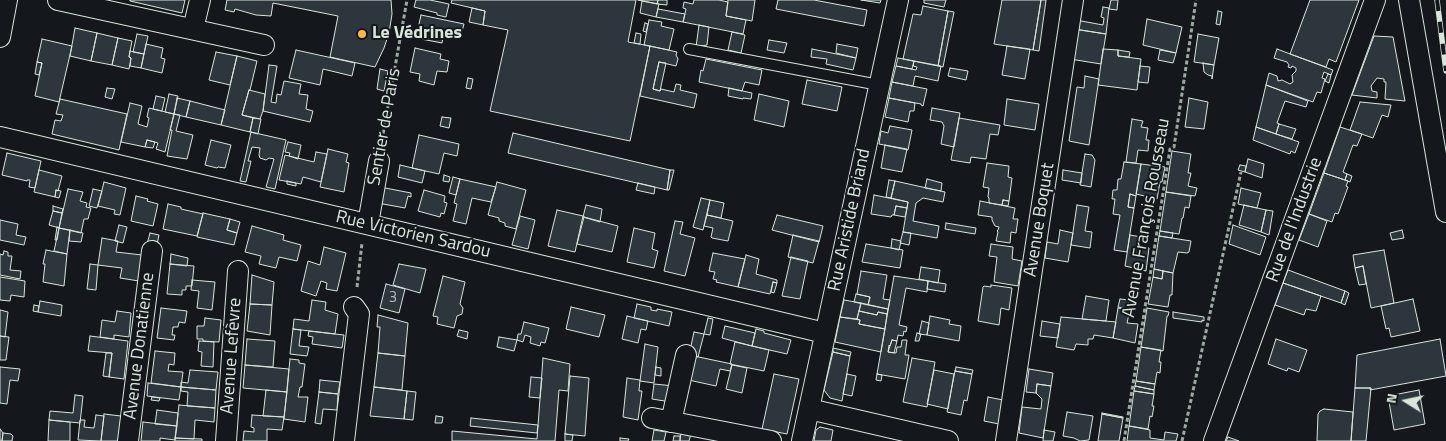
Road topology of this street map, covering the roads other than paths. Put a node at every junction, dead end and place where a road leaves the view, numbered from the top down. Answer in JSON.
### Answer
{"nodes":[{"id":1,"x":7,"y":0,"type":"edge"},
{"id":2,"x":58,"y":0,"type":"edge"},
{"id":3,"x":200,"y":0,"type":"edge"},
{"id":4,"x":898,"y":0,"type":"edge"},
{"id":5,"x":1073,"y":0,"type":"edge"},
{"id":6,"x":1375,"y":0,"type":"edge"},
{"id":7,"x":1409,"y":0,"type":"edge"},
{"id":8,"x":193,"y":29,"type":"junction"},
{"id":9,"x":0,"y":37,"type":"edge"},
{"id":10,"x":264,"y":45,"type":"dead end"},
{"id":11,"x":689,"y":49,"type":"dead end"},
{"id":12,"x":879,"y":85,"type":"junction"},
{"id":13,"x":0,"y":137,"type":"edge"},
{"id":14,"x":379,"y":161,"type":"road end"},
{"id":15,"x":1446,"y":212,"type":"edge"},
{"id":16,"x":366,"y":223,"type":"junction"},
{"id":17,"x":152,"y":251,"type":"dead end"},
{"id":18,"x":238,"y":272,"type":"dead end"},
{"id":19,"x":354,"y":307,"type":"road end"},
{"id":20,"x":825,"y":333,"type":"junction"},
{"id":21,"x":686,"y":354,"type":"dead end"},
{"id":22,"x":809,"y":409,"type":"junction"},
{"id":23,"x":128,"y":441,"type":"edge"},
{"id":24,"x":226,"y":441,"type":"edge"},
{"id":25,"x":344,"y":441,"type":"edge"},
{"id":26,"x":771,"y":441,"type":"edge"},
{"id":27,"x":802,"y":441,"type":"edge"},
{"id":28,"x":948,"y":441,"type":"edge"},
{"id":29,"x":1006,"y":441,"type":"edge"},
{"id":30,"x":1214,"y":441,"type":"edge"}],
"edges":[{"from":1,"to":9,"type":"street"},
{"from":2,"to":8,"type":"street"},
{"from":3,"to":8,"type":"street"},
{"from":4,"to":12,"type":"street","name":"Rue Aristide Briand"},
{"from":5,"to":29,"type":"street","name":"Avenue Boquet"},
{"from":6,"to":30,"type":"street","name":"Rue de l'Industrie"},
{"from":7,"to":15,"type":"street"},
{"from":8,"to":10,"type":"street"},
{"from":11,"to":12,"type":"lane"},
{"from":12,"to":20,"type":"street","name":"Rue Aristide Briand"},
{"from":13,"to":16,"type":"street","name":"Rue Victorien Sardou"},
{"from":14,"to":16,"type":"street","name":"Sentier de Paris"},
{"from":16,"to":20,"type":"street","name":"Rue Victorien Sardou"},
{"from":17,"to":23,"type":"street","name":"Avenue Donatienne"},
{"from":18,"to":24,"type":"street","name":"Avenue Lefèvre"},
{"from":19,"to":25,"type":"street"},
{"from":20,"to":22,"type":"street","name":"Rue Aristide Briand"},
{"from":21,"to":26,"type":"street"},
{"from":22,"to":27,"type":"street","name":"Rue Aristide Briand"},
{"from":22,"to":28,"type":"street"}]}
